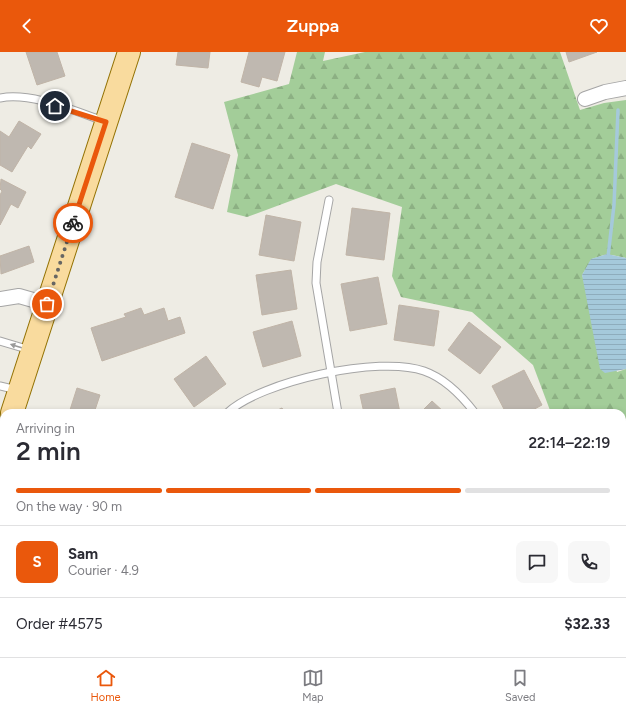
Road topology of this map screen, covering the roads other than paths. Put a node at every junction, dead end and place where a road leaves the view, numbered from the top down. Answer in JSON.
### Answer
{"nodes":[{"id":1,"x":129,"y":52,"type":"edge"},
{"id":2,"x":626,"y":88,"type":"edge"},
{"id":3,"x":0,"y":98,"type":"edge"},
{"id":4,"x":585,"y":99,"type":"dead end"},
{"id":5,"x":106,"y":122,"type":"junction"},
{"id":6,"x":329,"y":200,"type":"dead end"},
{"id":7,"x":0,"y":299,"type":"edge"},
{"id":8,"x":47,"y":304,"type":"junction"},
{"id":9,"x":0,"y":341,"type":"edge"},
{"id":10,"x":32,"y":351,"type":"junction"},
{"id":11,"x":331,"y":373,"type":"junction"},
{"id":12,"x":10,"y":388,"type":"edge"},
{"id":13,"x":12,"y":409,"type":"edge"},
{"id":14,"x":232,"y":409,"type":"edge"},
{"id":15,"x":337,"y":409,"type":"edge"},
{"id":16,"x":472,"y":409,"type":"edge"}],
"edges":[{"from":1,"to":5,"type":"main road"},
{"from":2,"to":4,"type":"street"},
{"from":3,"to":5,"type":"lane"},
{"from":5,"to":8,"type":"main road"},
{"from":6,"to":11,"type":"lane"},
{"from":7,"to":8,"type":"street"},
{"from":8,"to":10,"type":"main road"},
{"from":10,"to":9,"type":"lane","one_way":true},
{"from":10,"to":12,"type":"main road"},
{"from":11,"to":14,"type":"lane"},
{"from":11,"to":15,"type":"lane"},
{"from":11,"to":16,"type":"lane"},
{"from":12,"to":13,"type":"main road"}]}
